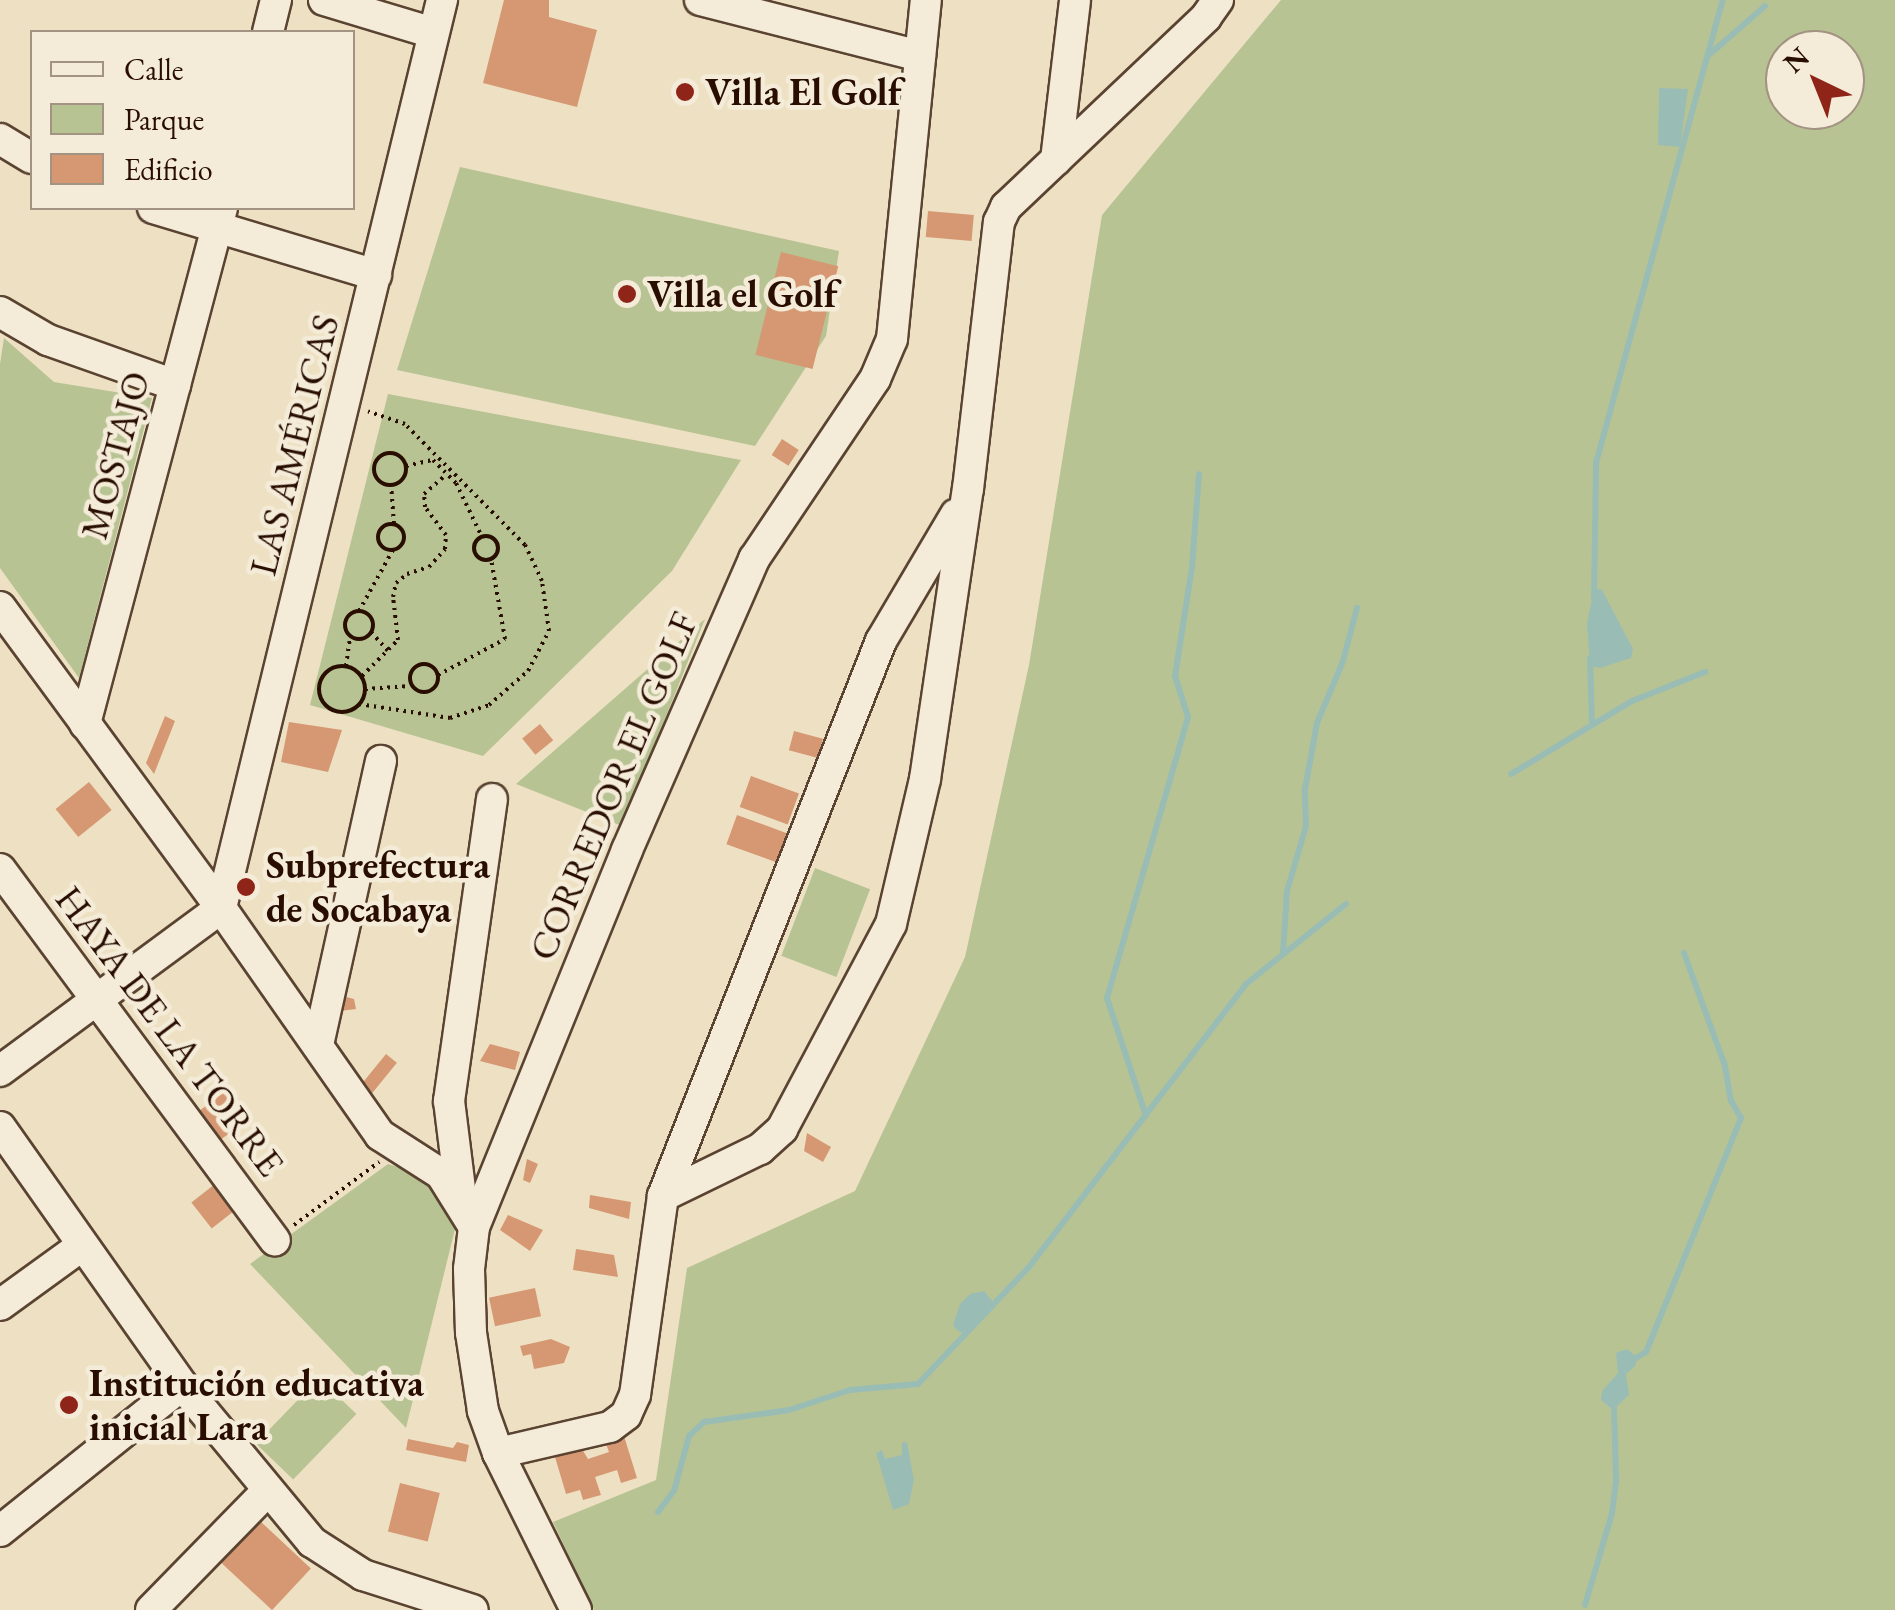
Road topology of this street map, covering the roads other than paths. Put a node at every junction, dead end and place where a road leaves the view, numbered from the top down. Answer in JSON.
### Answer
{"nodes":[{"id":1,"x":324,"y":0,"type":"edge"},
{"id":2,"x":442,"y":0,"type":"edge"},
{"id":3,"x":700,"y":0,"type":"edge"},
{"id":4,"x":926,"y":0,"type":"edge"},
{"id":5,"x":1075,"y":0,"type":"edge"},
{"id":6,"x":752,"y":6,"type":"edge"},
{"id":7,"x":1211,"y":6,"type":"edge"},
{"id":8,"x":433,"y":33,"type":"junction"},
{"id":9,"x":920,"y":56,"type":"junction"},
{"id":10,"x":0,"y":139,"type":"edge"},
{"id":11,"x":30,"y":157,"type":"edge"},
{"id":12,"x":1056,"y":160,"type":"junction"},
{"id":13,"x":166,"y":210,"type":"edge"},
{"id":14,"x":219,"y":218,"type":"edge"},
{"id":15,"x":376,"y":275,"type":"junction"},
{"id":16,"x":0,"y":312,"type":"edge"},
{"id":17,"x":174,"y":386,"type":"junction"},
{"id":18,"x":968,"y":489,"type":"junction"},
{"id":19,"x":6,"y":627,"type":"edge"},
{"id":20,"x":85,"y":724,"type":"junction"},
{"id":21,"x":381,"y":761,"type":"dead end"},
{"id":22,"x":492,"y":798,"type":"dead end"},
{"id":23,"x":0,"y":869,"type":"edge"},
{"id":24,"x":221,"y":908,"type":"junction"},
{"id":25,"x":98,"y":1001,"type":"junction"},
{"id":26,"x":318,"y":1045,"type":"junction"},
{"id":27,"x":0,"y":1071,"type":"edge"},
{"id":28,"x":0,"y":1127,"type":"edge"},
{"id":29,"x":663,"y":1196,"type":"junction"},
{"id":30,"x":468,"y":1217,"type":"junction"},
{"id":31,"x":274,"y":1240,"type":"road end"},
{"id":32,"x":83,"y":1244,"type":"junction"},
{"id":33,"x":0,"y":1305,"type":"edge"},
{"id":34,"x":182,"y":1384,"type":"junction"},
{"id":35,"x":498,"y":1453,"type":"junction"},
{"id":36,"x":266,"y":1492,"type":"junction"},
{"id":37,"x":0,"y":1532,"type":"edge"},
{"id":38,"x":457,"y":1608,"type":"edge"},
{"id":39,"x":152,"y":1610,"type":"edge"},
{"id":40,"x":576,"y":1610,"type":"edge"}],
"edges":[{"from":1,"to":8,"type":"street"},
{"from":2,"to":8,"type":"street","name":"LAS AMÉRICAS"},
{"from":3,"to":6,"type":"street"},
{"from":4,"to":9,"type":"street","name":"CORREDOR EL GOLF"},
{"from":5,"to":12,"type":"street"},
{"from":6,"to":9,"type":"street"},
{"from":7,"to":12,"type":"street"},
{"from":8,"to":15,"type":"street","name":"LAS AMÉRICAS"},
{"from":9,"to":30,"type":"street","name":"CORREDOR EL GOLF"},
{"from":10,"to":11,"type":"street"},
{"from":12,"to":18,"type":"street"},
{"from":13,"to":14,"type":"street"},
{"from":14,"to":15,"type":"street"},
{"from":14,"to":17,"type":"street","name":"MOSTAJO"},
{"from":15,"to":24,"type":"street","name":"LAS AMÉRICAS"},
{"from":16,"to":17,"type":"street"},
{"from":17,"to":20,"type":"street","name":"MOSTAJO"},
{"from":18,"to":29,"type":"street"},
{"from":18,"to":29,"type":"street"},
{"from":19,"to":20,"type":"street"},
{"from":20,"to":24,"type":"street"},
{"from":21,"to":26,"type":"street"},
{"from":22,"to":30,"type":"street"},
{"from":23,"to":25,"type":"street","name":"HAYA DE LA TORRE"},
{"from":24,"to":25,"type":"street"},
{"from":24,"to":26,"type":"street"},
{"from":25,"to":27,"type":"street"},
{"from":25,"to":31,"type":"street","name":"HAYA DE LA TORRE"},
{"from":26,"to":30,"type":"street"},
{"from":28,"to":32,"type":"street"},
{"from":29,"to":35,"type":"street"},
{"from":30,"to":35,"type":"street","name":"CORREDOR EL GOLF"},
{"from":32,"to":33,"type":"street"},
{"from":32,"to":34,"type":"street"},
{"from":34,"to":36,"type":"street"},
{"from":34,"to":37,"type":"street"},
{"from":35,"to":40,"type":"street","name":"CORREDOR EL GOLF"},
{"from":36,"to":38,"type":"street"},
{"from":36,"to":39,"type":"street"}]}
